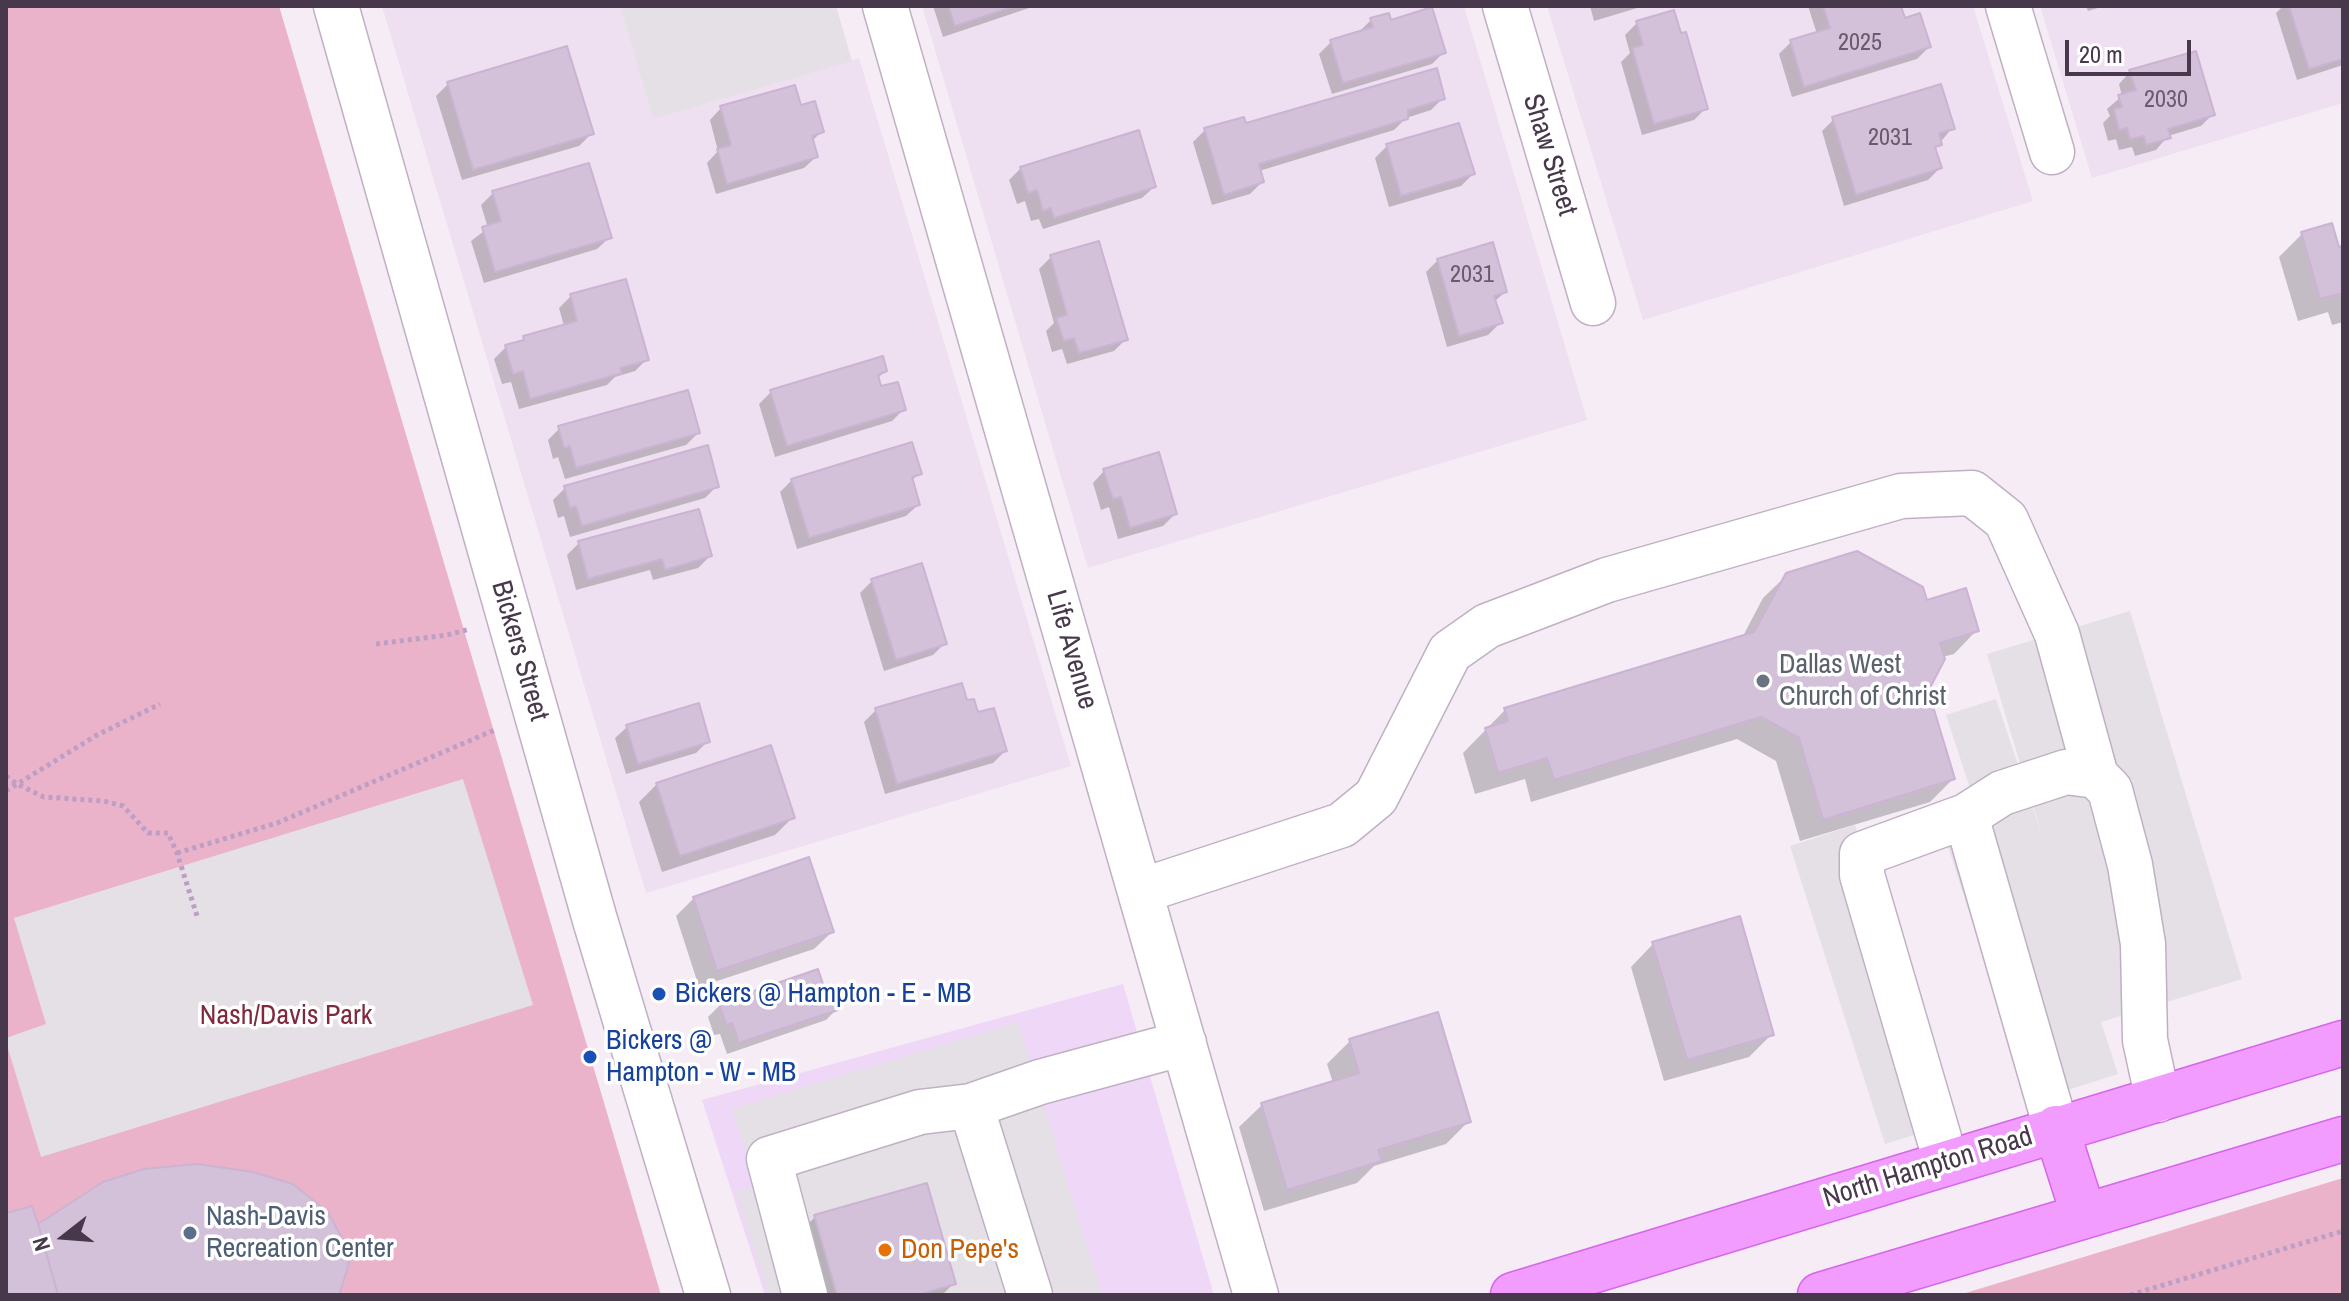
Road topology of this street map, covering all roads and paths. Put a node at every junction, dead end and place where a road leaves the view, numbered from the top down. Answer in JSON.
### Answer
{"nodes":[{"id":1,"x":336,"y":6,"type":"edge"},
{"id":2,"x":885,"y":6,"type":"edge"},
{"id":3,"x":1505,"y":6,"type":"edge"},
{"id":4,"x":2008,"y":6,"type":"edge"},
{"id":5,"x":2052,"y":152,"type":"dead end"},
{"id":6,"x":1593,"y":303,"type":"dead end"},
{"id":7,"x":471,"y":629,"type":"dead end"},
{"id":8,"x":376,"y":644,"type":"dead end"},
{"id":9,"x":160,"y":704,"type":"dead end"},
{"id":10,"x":497,"y":729,"type":"dead end"},
{"id":11,"x":6,"y":776,"type":"edge"},
{"id":12,"x":2096,"y":776,"type":"junction"},
{"id":13,"x":17,"y":784,"type":"junction"},
{"id":14,"x":6,"y":791,"type":"edge"},
{"id":15,"x":1966,"y":816,"type":"junction"},
{"id":16,"x":177,"y":853,"type":"junction"},
{"id":17,"x":1141,"y":891,"type":"junction"},
{"id":18,"x":198,"y":919,"type":"dead end"},
{"id":19,"x":1184,"y":1043,"type":"junction"},
{"id":20,"x":2343,"y":1043,"type":"edge"},
{"id":21,"x":2158,"y":1100,"type":"junction"},
{"id":22,"x":971,"y":1106,"type":"junction"},
{"id":23,"x":2056,"y":1128,"type":"junction"},
{"id":24,"x":2343,"y":1139,"type":"edge"},
{"id":25,"x":1946,"y":1162,"type":"junction"},
{"id":26,"x":2084,"y":1216,"type":"junction"},
{"id":27,"x":2343,"y":1231,"type":"edge"},
{"id":28,"x":708,"y":1295,"type":"edge"},
{"id":29,"x":805,"y":1295,"type":"edge"},
{"id":30,"x":1030,"y":1295,"type":"edge"},
{"id":31,"x":1256,"y":1295,"type":"edge"},
{"id":32,"x":1513,"y":1295,"type":"edge"},
{"id":33,"x":1820,"y":1295,"type":"edge"},
{"id":34,"x":2130,"y":1295,"type":"edge"}],
"edges":[{"from":1,"to":28,"type":"street","name":"Bickers Street"},
{"from":2,"to":17,"type":"street","name":"Life Avenue"},
{"from":3,"to":6,"type":"street","name":"Shaw Street"},
{"from":4,"to":5,"type":"street"},
{"from":7,"to":8,"type":"path"},
{"from":9,"to":13,"type":"path"},
{"from":10,"to":16,"type":"path"},
{"from":11,"to":13,"type":"path"},
{"from":12,"to":15,"type":"street"},
{"from":12,"to":17,"type":"street"},
{"from":12,"to":21,"type":"street"},
{"from":13,"to":14,"type":"path"},
{"from":13,"to":16,"type":"path"},
{"from":15,"to":23,"type":"street"},
{"from":15,"to":25,"type":"street"},
{"from":16,"to":18,"type":"path"},
{"from":17,"to":19,"type":"street","name":"Life Avenue"},
{"from":19,"to":22,"type":"street"},
{"from":19,"to":31,"type":"street","name":"Life Avenue"},
{"from":20,"to":21,"type":"main road","name":"North Hampton Road"},
{"from":21,"to":23,"type":"main road","name":"North Hampton Road"},
{"from":22,"to":29,"type":"street"},
{"from":22,"to":30,"type":"street"},
{"from":23,"to":25,"type":"main road","name":"North Hampton Road"},
{"from":23,"to":26,"type":"main road"},
{"from":24,"to":26,"type":"main road"},
{"from":25,"to":32,"type":"main road","name":"North Hampton Road"},
{"from":26,"to":33,"type":"main road"},
{"from":27,"to":34,"type":"path"}]}
